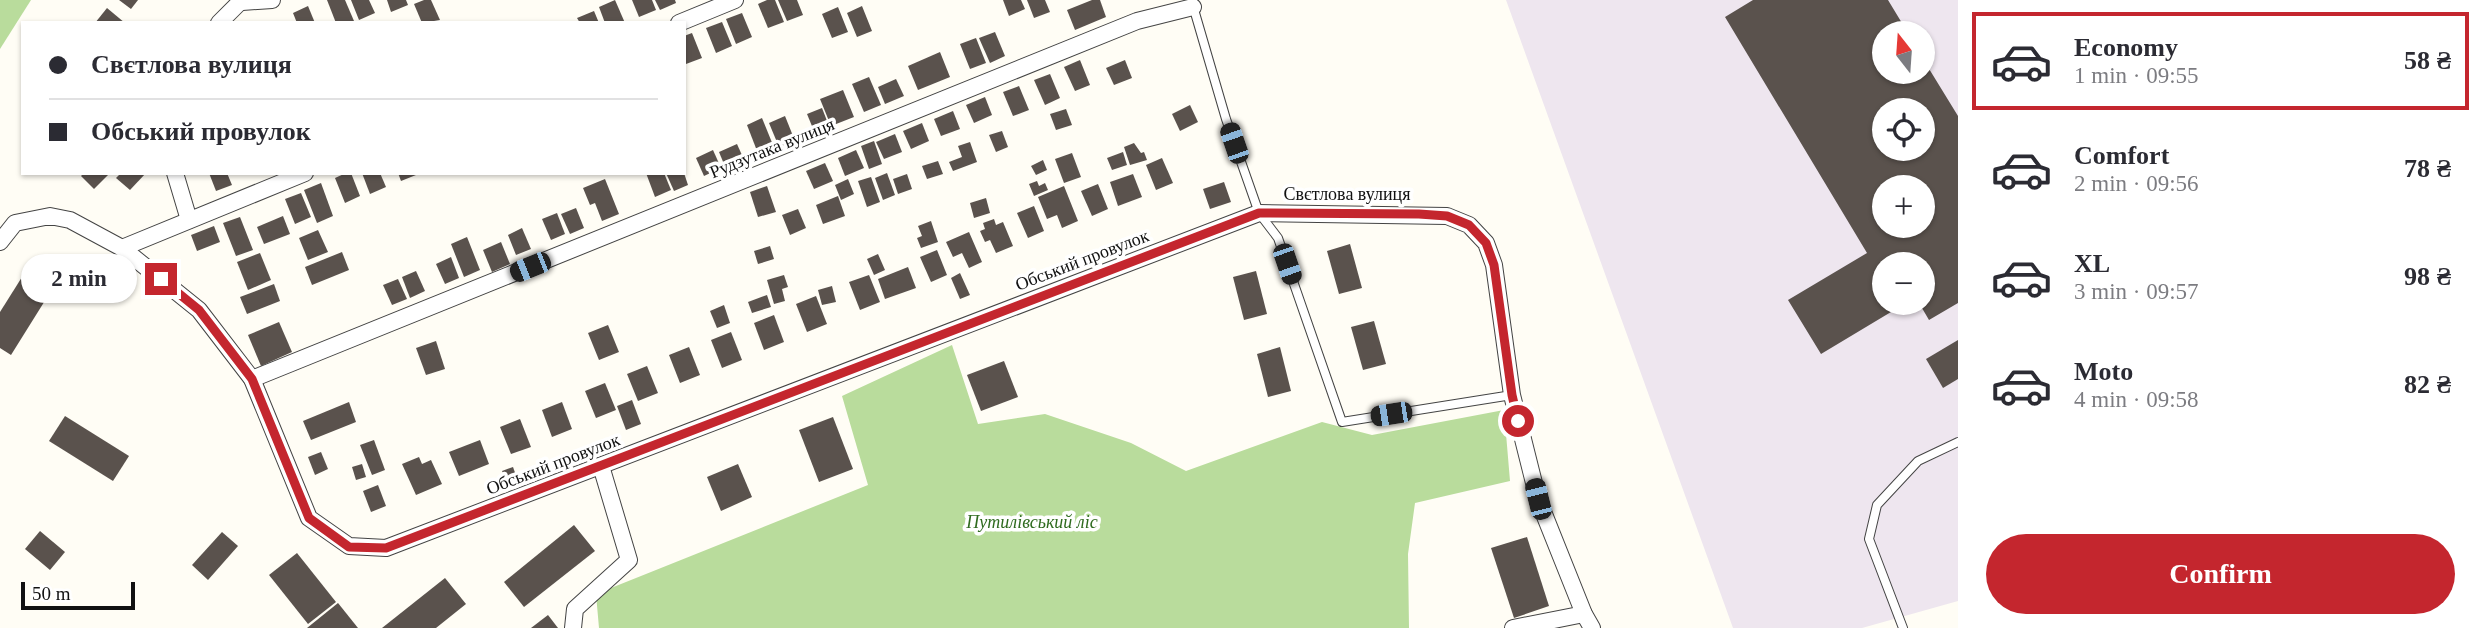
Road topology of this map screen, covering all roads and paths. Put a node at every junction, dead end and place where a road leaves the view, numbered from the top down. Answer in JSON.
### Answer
{"nodes":[{"id":1,"x":272,"y":0,"type":"edge"},
{"id":2,"x":735,"y":0,"type":"edge"},
{"id":3,"x":242,"y":1,"type":"edge"},
{"id":4,"x":1192,"y":4,"type":"edge"},
{"id":5,"x":221,"y":21,"type":"edge"},
{"id":6,"x":684,"y":21,"type":"edge"},
{"id":7,"x":176,"y":175,"type":"edge"},
{"id":8,"x":300,"y":175,"type":"edge"},
{"id":9,"x":1259,"y":213,"type":"junction"},
{"id":10,"x":189,"y":220,"type":"junction"},
{"id":11,"x":0,"y":242,"type":"edge"},
{"id":12,"x":122,"y":247,"type":"junction"},
{"id":13,"x":252,"y":379,"type":"junction"},
{"id":14,"x":1512,"y":395,"type":"junction"},
{"id":15,"x":1958,"y":442,"type":"edge"},
{"id":16,"x":601,"y":466,"type":"junction"},
{"id":17,"x":1584,"y":614,"type":"junction"},
{"id":18,"x":573,"y":628,"type":"edge"},
{"id":19,"x":1513,"y":628,"type":"edge"},
{"id":20,"x":1592,"y":628,"type":"edge"},
{"id":21,"x":1903,"y":628,"type":"edge"}],
"edges":[{"from":1,"to":3,"type":"street"},
{"from":2,"to":6,"type":"street"},
{"from":3,"to":5,"type":"street"},
{"from":4,"to":9,"type":"lane"},
{"from":4,"to":13,"type":"street","name":"Рудзутака вулиця"},
{"from":7,"to":10,"type":"street"},
{"from":8,"to":10,"type":"street"},
{"from":9,"to":14,"type":"street","name":"Свєтлова вулиця"},
{"from":9,"to":14,"type":"lane"},
{"from":9,"to":16,"type":"street","name":"Обський провулок"},
{"from":10,"to":12,"type":"street"},
{"from":11,"to":12,"type":"street","name":"Обський провулок"},
{"from":12,"to":13,"type":"street","name":"Обський провулок"},
{"from":13,"to":16,"type":"street","name":"Обський провулок"},
{"from":14,"to":17,"type":"street","name":"Свєтлова вулиця"},
{"from":15,"to":21,"type":"lane"},
{"from":16,"to":18,"type":"street"},
{"from":17,"to":19,"type":"street"},
{"from":17,"to":20,"type":"street","name":"Свєтлова вулиця"}]}
